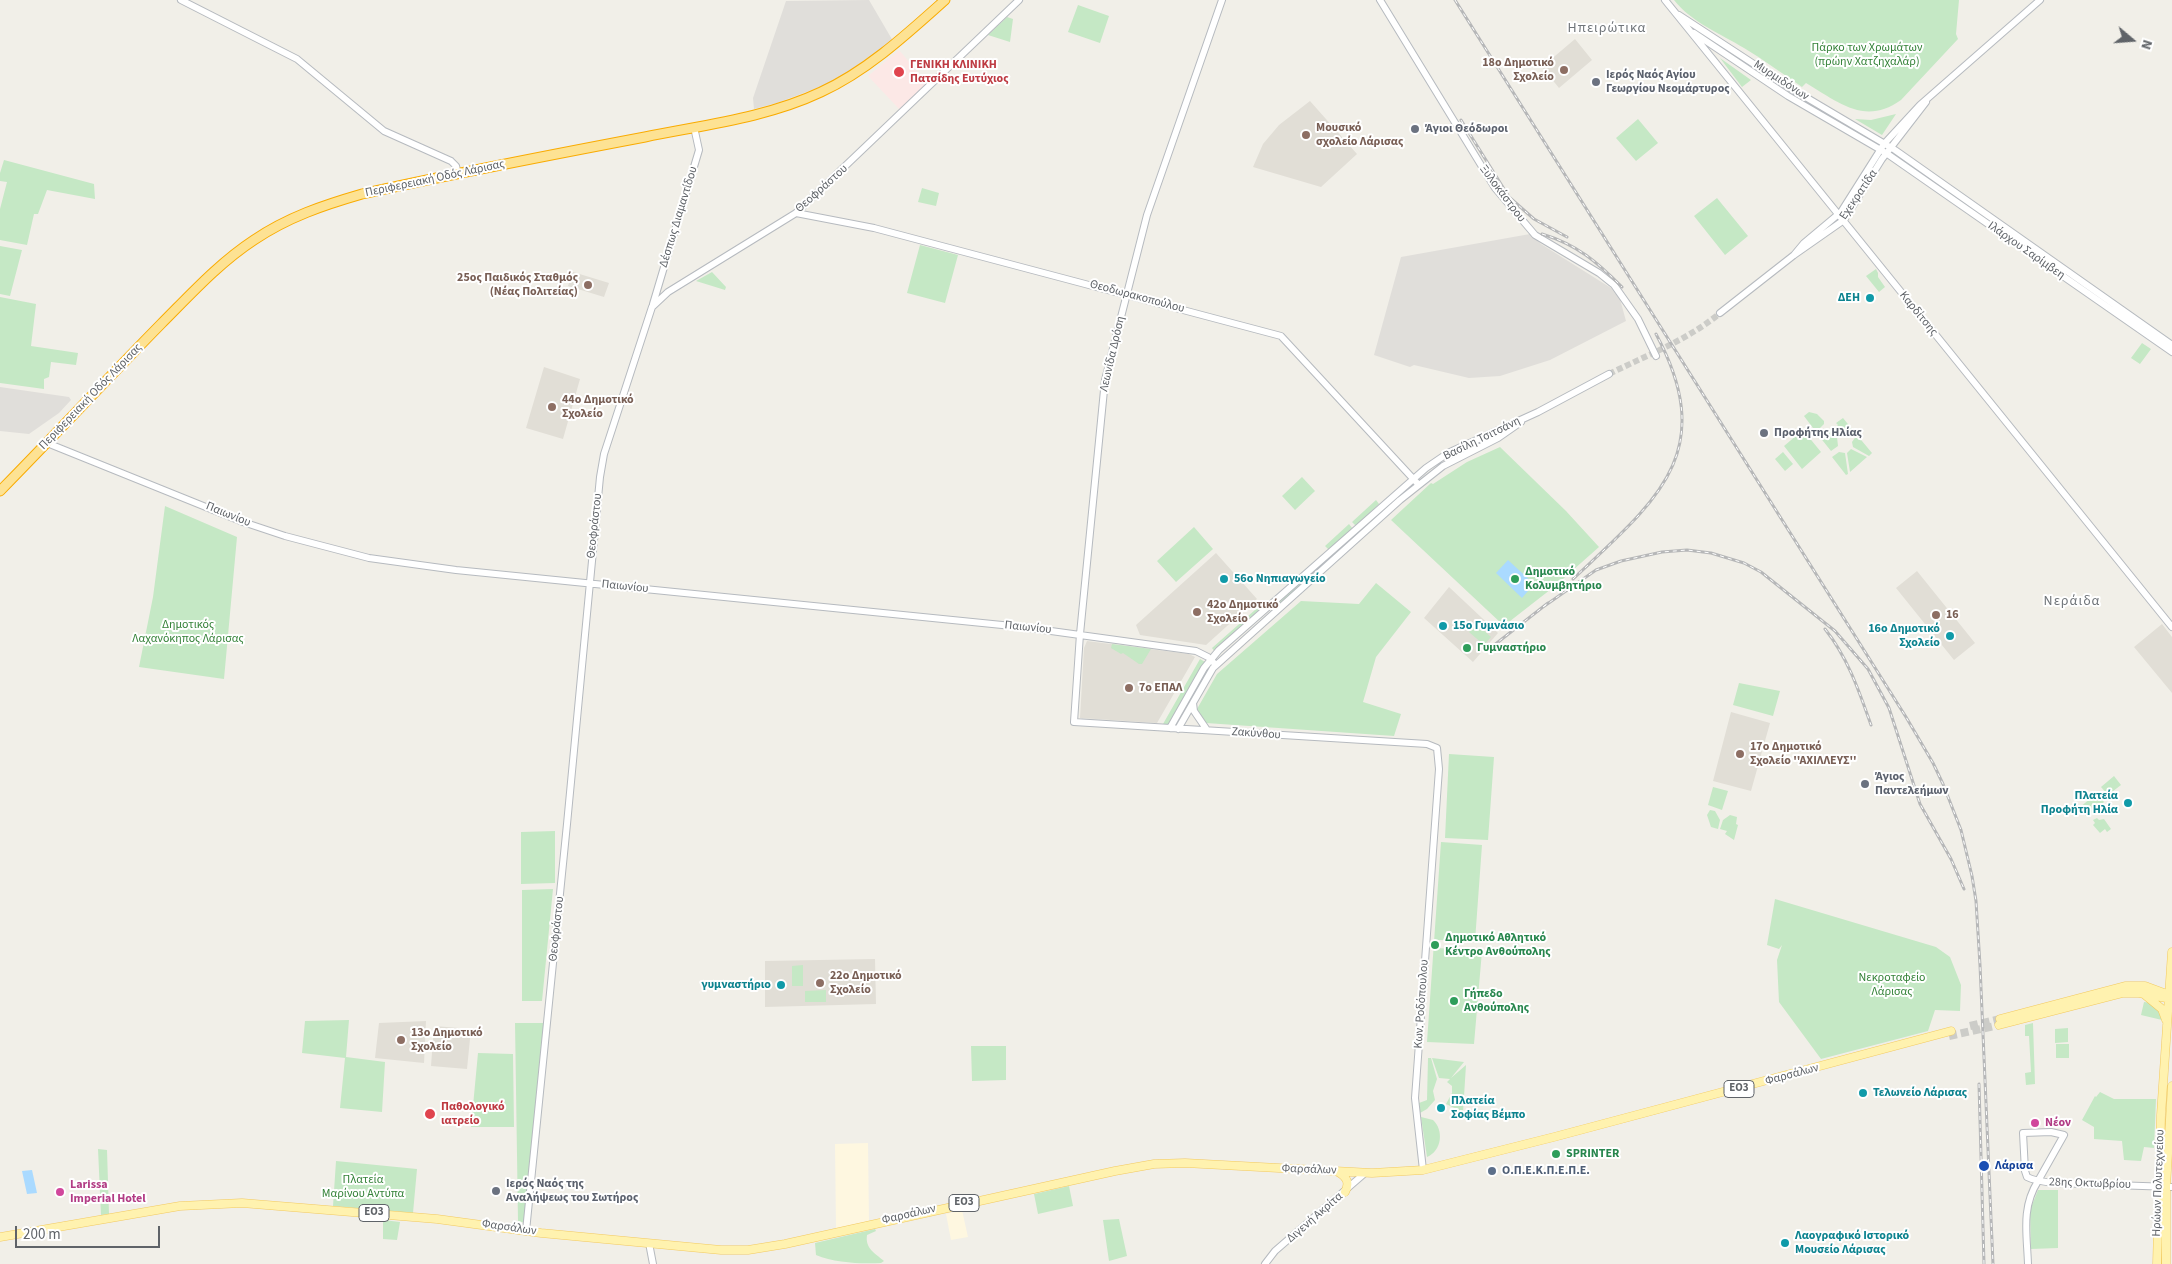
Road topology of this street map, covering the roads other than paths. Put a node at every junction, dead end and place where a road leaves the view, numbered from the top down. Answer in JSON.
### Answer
{"nodes":[{"id":1,"x":181,"y":0,"type":"edge"},
{"id":2,"x":945,"y":0,"type":"edge"},
{"id":3,"x":1019,"y":0,"type":"edge"},
{"id":4,"x":1222,"y":0,"type":"edge"},
{"id":5,"x":1380,"y":0,"type":"edge"},
{"id":6,"x":1665,"y":0,"type":"edge"},
{"id":7,"x":2040,"y":0,"type":"edge"},
{"id":8,"x":1674,"y":11,"type":"junction"},
{"id":9,"x":1689,"y":29,"type":"junction"},
{"id":10,"x":694,"y":127,"type":"junction"},
{"id":11,"x":1885,"y":149,"type":"junction"},
{"id":12,"x":458,"y":174,"type":"junction"},
{"id":13,"x":796,"y":213,"type":"junction"},
{"id":14,"x":1842,"y":217,"type":"junction"},
{"id":15,"x":1127,"y":295,"type":"junction"},
{"id":16,"x":652,"y":307,"type":"junction"},
{"id":17,"x":1720,"y":313,"type":"tunnel mouth"},
{"id":18,"x":2172,"y":345,"type":"edge"},
{"id":19,"x":2172,"y":352,"type":"edge"},
{"id":20,"x":1656,"y":356,"type":"dead end"},
{"id":21,"x":1609,"y":374,"type":"tunnel mouth"},
{"id":22,"x":1526,"y":418,"type":"junction"},
{"id":23,"x":47,"y":443,"type":"junction"},
{"id":24,"x":1413,"y":478,"type":"junction"},
{"id":25,"x":1418,"y":484,"type":"junction"},
{"id":26,"x":0,"y":491,"type":"edge"},
{"id":27,"x":590,"y":583,"type":"junction"},
{"id":28,"x":2172,"y":628,"type":"edge"},
{"id":29,"x":1080,"y":634,"type":"junction"},
{"id":30,"x":1210,"y":660,"type":"junction"},
{"id":31,"x":1216,"y":665,"type":"junction"},
{"id":32,"x":1193,"y":702,"type":"junction"},
{"id":33,"x":1074,"y":722,"type":"joint"},
{"id":34,"x":1170,"y":728,"type":"junction"},
{"id":35,"x":1178,"y":728,"type":"junction"},
{"id":36,"x":1207,"y":730,"type":"junction"},
{"id":37,"x":1437,"y":748,"type":"joint"},
{"id":38,"x":2172,"y":952,"type":"edge"},
{"id":39,"x":2170,"y":973,"type":"junction"},
{"id":40,"x":2144,"y":990,"type":"junction"},
{"id":41,"x":2170,"y":997,"type":"edge"},
{"id":42,"x":1999,"y":1022,"type":"tunnel mouth"},
{"id":43,"x":2167,"y":1027,"type":"junction"},
{"id":44,"x":1950,"y":1034,"type":"tunnel mouth"},
{"id":45,"x":2172,"y":1086,"type":"edge"},
{"id":46,"x":1423,"y":1170,"type":"junction"},
{"id":47,"x":1336,"y":1171,"type":"junction"},
{"id":48,"x":1365,"y":1173,"type":"junction"},
{"id":49,"x":2038,"y":1181,"type":"junction"},
{"id":50,"x":2166,"y":1187,"type":"edge"},
{"id":51,"x":1345,"y":1192,"type":"junction"},
{"id":52,"x":526,"y":1231,"type":"junction"},
{"id":53,"x":0,"y":1237,"type":"edge"},
{"id":54,"x":649,"y":1242,"type":"junction"},
{"id":55,"x":653,"y":1264,"type":"edge"},
{"id":56,"x":1265,"y":1264,"type":"edge"},
{"id":57,"x":2028,"y":1264,"type":"edge"},
{"id":58,"x":2157,"y":1264,"type":"edge"},
{"id":59,"x":2166,"y":1264,"type":"edge"}],
"edges":[{"from":1,"to":12,"type":"street"},
{"from":2,"to":10,"type":"highway","name":"Περιφερειακή Οδός Λάρισας"},
{"from":3,"to":13,"type":"street","name":"Θεοφράστου"},
{"from":4,"to":15,"type":"street","name":"Λεωνίδα Δρόση"},
{"from":5,"to":20,"type":"street","name":"Ξυλοκάστρου"},
{"from":6,"to":8,"type":"street","name":"Καρδίτσης"},
{"from":7,"to":11,"type":"street","name":"Εχεκρατίδα"},
{"from":8,"to":9,"type":"street","name":"Καρδίτσης"},
{"from":8,"to":11,"type":"street","name":"Μυρμιδόνων"},
{"from":9,"to":11,"type":"street","name":"Μυρμιδόνων"},
{"from":9,"to":14,"type":"street","name":"Καρδίτσης"},
{"from":10,"to":12,"type":"highway","name":"Περιφερειακή Οδός Λάρισας"},
{"from":10,"to":16,"type":"street","name":"Δέσπως Διαμαντίδου"},
{"from":11,"to":14,"type":"street","name":"Εχεκρατίδα"},
{"from":11,"to":18,"type":"street","name":"Ιλάρχου Σαρίμβεη"},
{"from":11,"to":19,"type":"street","name":"Ιλάρχου Σαρίμβεη"},
{"from":12,"to":23,"type":"highway","name":"Περιφερειακή Οδός Λάρισας"},
{"from":13,"to":15,"type":"street","name":"Θεοδωρακοπούλου"},
{"from":13,"to":16,"type":"street","name":"Θεοφράστου"},
{"from":14,"to":17,"type":"street","name":"Εχεκρατίδα"},
{"from":14,"to":28,"type":"street","name":"Καρδίτσης"},
{"from":15,"to":24,"type":"street","name":"Θεοδωρακοπούλου"},
{"from":15,"to":29,"type":"street","name":"Λεωνίδα Δρόση"},
{"from":16,"to":27,"type":"street","name":"Θεοφράστου"},
{"from":21,"to":22,"type":"street"},
{"from":22,"to":24,"type":"street","name":"Βασίλη Τσιτσάνη"},
{"from":22,"to":25,"type":"street","name":"Βασίλη Τσιτσάνη"},
{"from":23,"to":26,"type":"highway","name":"Περιφερειακή Οδός Λάρισας"},
{"from":23,"to":27,"type":"street","name":"Παιωνίου"},
{"from":24,"to":25,"type":"street","name":"Θεοδωρακοπούλου"},
{"from":24,"to":30,"type":"street","name":"Βασίλη Τσιτσάνη"},
{"from":25,"to":31,"type":"street","name":"Βασίλη Τσιτσάνη"},
{"from":27,"to":29,"type":"street","name":"Παιωνίου"},
{"from":27,"to":52,"type":"street","name":"Θεοφράστου"},
{"from":29,"to":30,"type":"street","name":"Παιωνίου"},
{"from":29,"to":33,"type":"street","name":"Λεωνίδα Δρόση"},
{"from":30,"to":31,"type":"street","name":"Παιωνίου"},
{"from":30,"to":34,"type":"street","name":"Βασίλη Τσιτσάνη"},
{"from":31,"to":32,"type":"street","name":"Βασίλη Τσιτσάνη"},
{"from":32,"to":35,"type":"street","name":"Βασίλη Τσιτσάνη"},
{"from":32,"to":36,"type":"street"},
{"from":33,"to":34,"type":"street","name":"Ζακύνθου"},
{"from":34,"to":35,"type":"street","name":"Ζακύνθου"},
{"from":35,"to":36,"type":"street","name":"Ζακύνθου"},
{"from":36,"to":37,"type":"street","name":"Ζακύνθου"},
{"from":37,"to":46,"type":"street","name":"Κων. Ροδόπουλου"},
{"from":38,"to":39,"type":"main road","name":"Ηρώων Πολυτεχνείου"},
{"from":39,"to":40,"type":"main road"},
{"from":39,"to":41,"type":"main road","name":"Ηρώων Πολυτεχνείου"},
{"from":40,"to":41,"type":"main road"},
{"from":40,"to":42,"type":"main road"},
{"from":40,"to":43,"type":"main road"},
{"from":41,"to":43,"type":"main road","name":"Ηρώων Πολυτεχνείου"},
{"from":43,"to":50,"type":"main road","name":"Ηρώων Πολυτεχνείου"},
{"from":44,"to":46,"type":"main road","name":"Φαρσάλων","number":"ΕΟ3"},
{"from":45,"to":50,"type":"main road","name":"Ηρώων Πολυτεχνείου"},
{"from":46,"to":48,"type":"main road","name":"Φαρσάλων","number":"ΕΟ3"},
{"from":47,"to":48,"type":"main road","name":"Φαρσάλων","number":"ΕΟ3"},
{"from":47,"to":51,"type":"main road"},
{"from":47,"to":54,"type":"main road","name":"Φαρσάλων","number":"ΕΟ3"},
{"from":48,"to":51,"type":"street","name":"Διγενή Ακρίτα"},
{"from":49,"to":49,"type":"street"},
{"from":49,"to":50,"type":"street","name":"28ης Οκτωβρίου"},
{"from":49,"to":57,"type":"street"},
{"from":50,"to":58,"type":"main road","name":"Ηρώων Πολυτεχνείου"},
{"from":50,"to":59,"type":"main road","name":"Ηρώων Πολυτεχνείου"},
{"from":51,"to":56,"type":"street","name":"Διγενή Ακρίτα"},
{"from":52,"to":53,"type":"main road","name":"Φαρσάλων","number":"ΕΟ3"},
{"from":52,"to":54,"type":"main road","name":"Φαρσάλων","number":"ΕΟ3"},
{"from":54,"to":55,"type":"street"}]}
